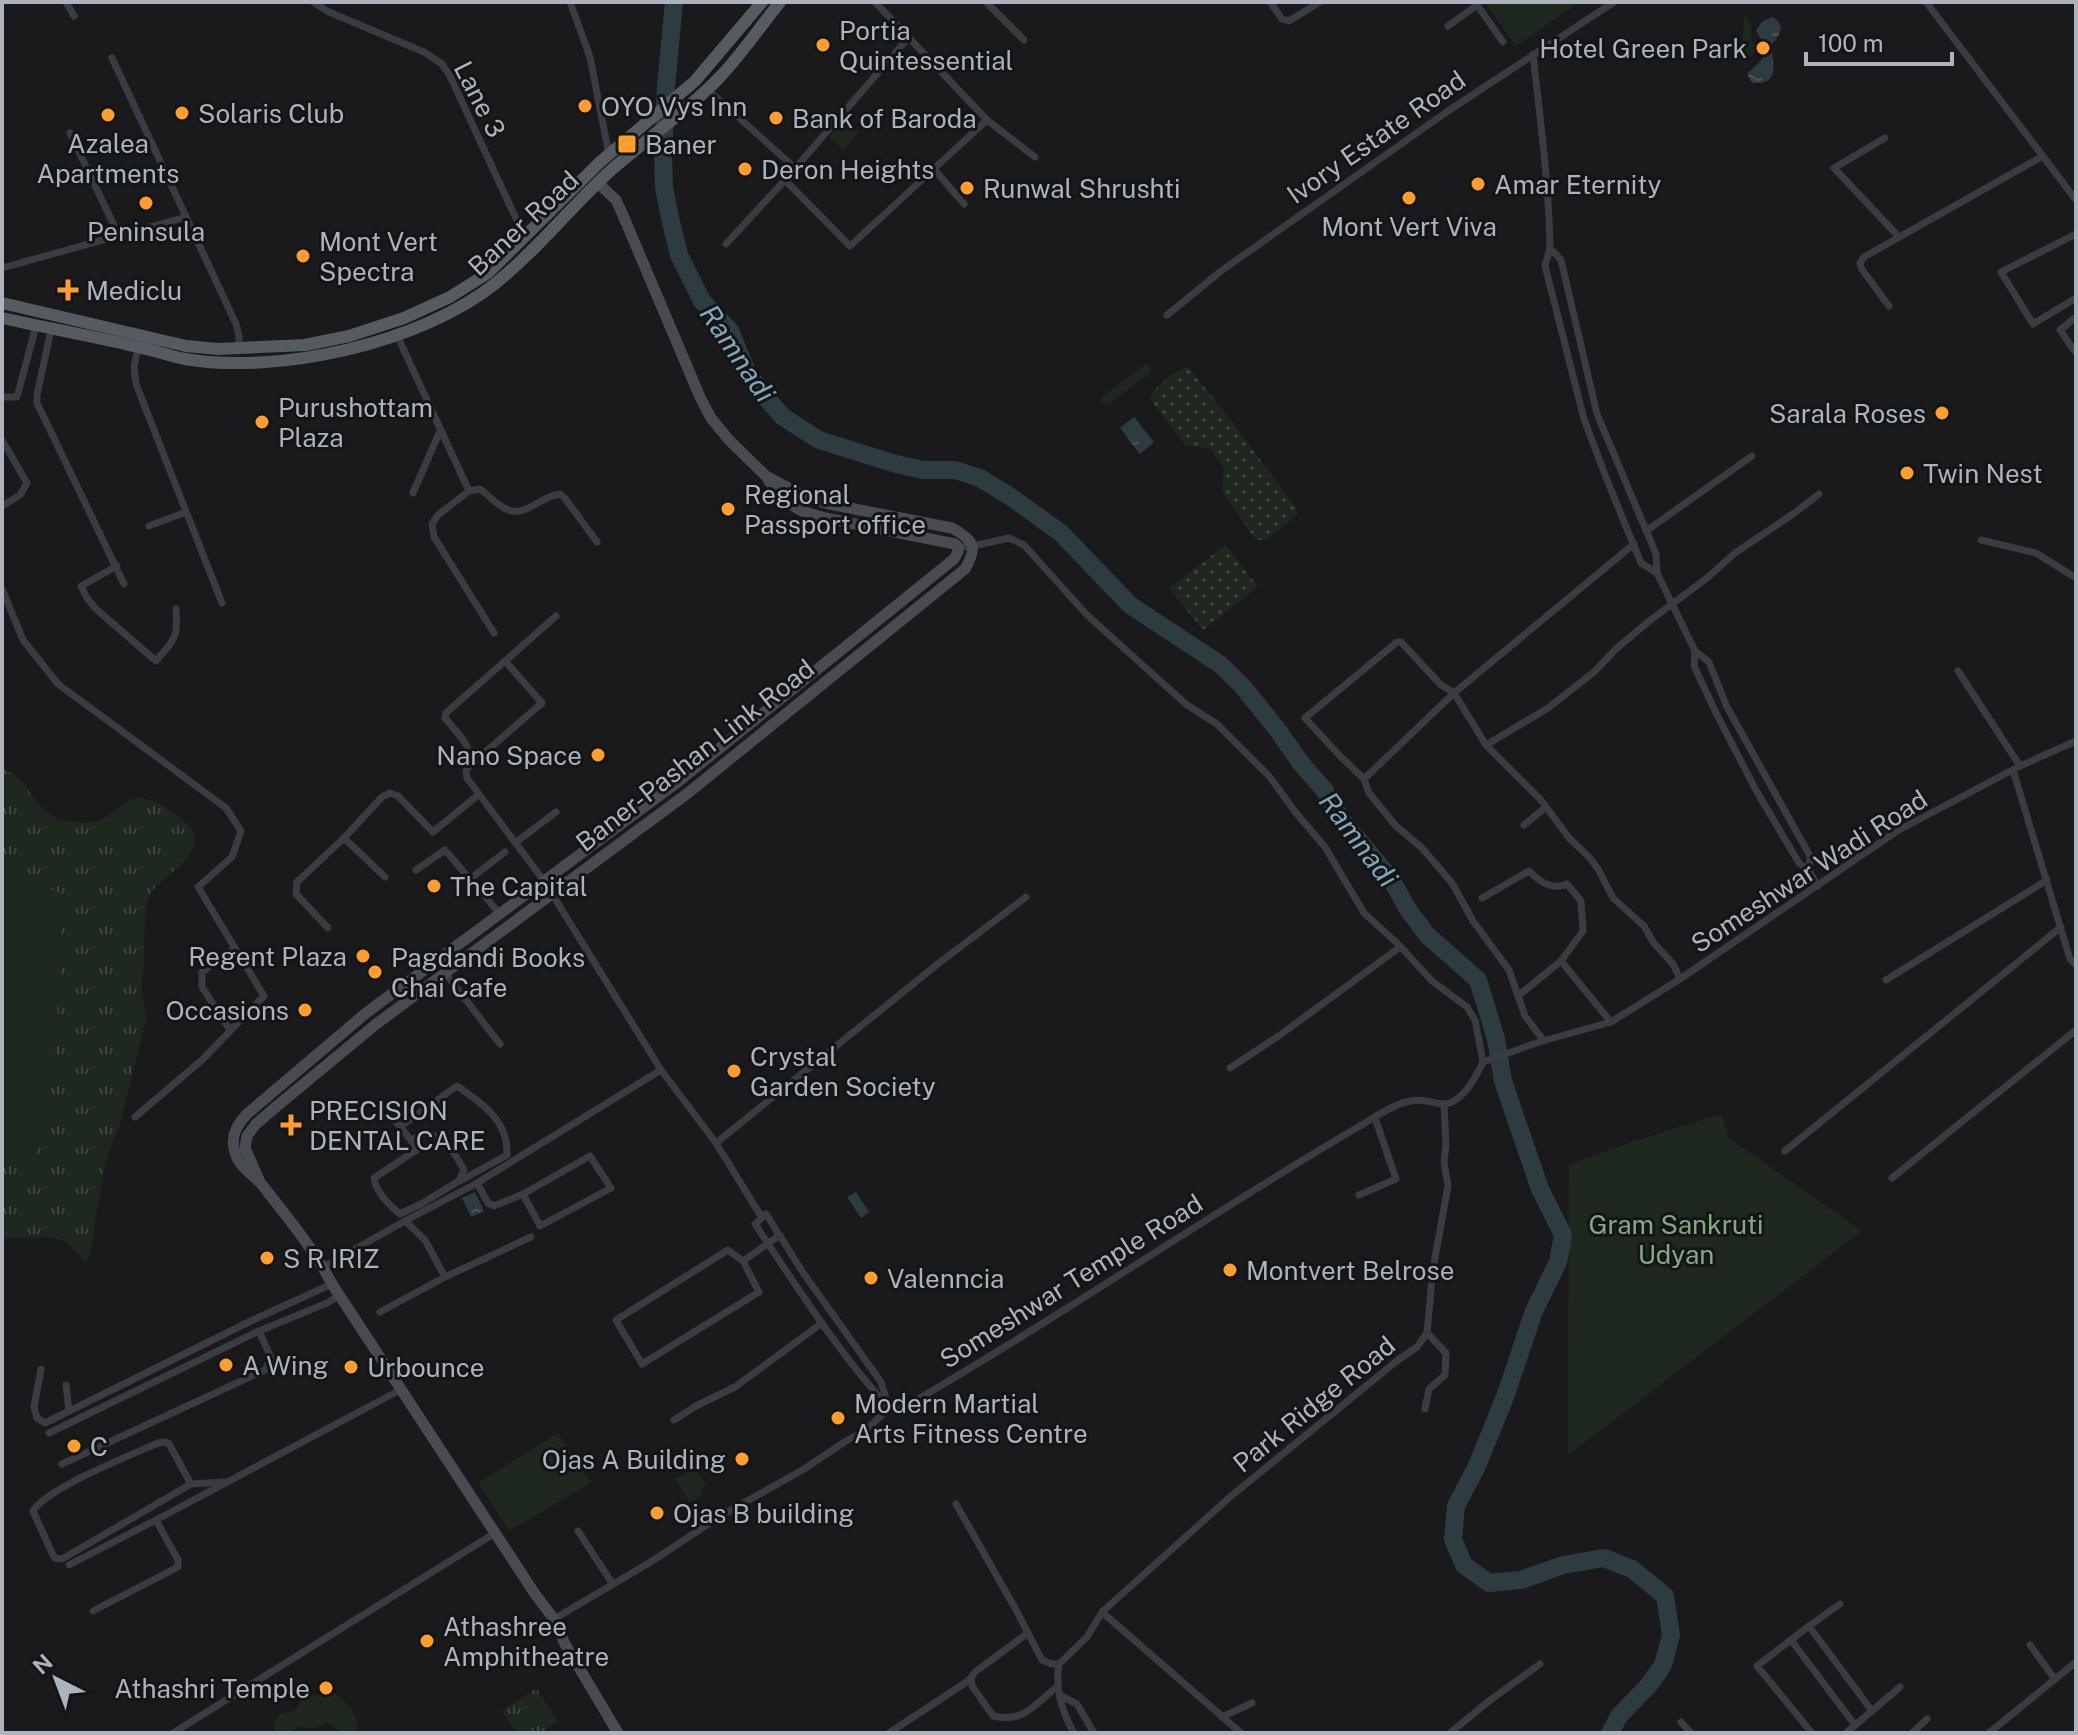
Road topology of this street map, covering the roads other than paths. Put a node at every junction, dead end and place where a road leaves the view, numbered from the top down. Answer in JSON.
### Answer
{"nodes":[{"id":1,"x":66,"y":2,"type":"edge"},
{"id":2,"x":313,"y":2,"type":"edge"},
{"id":3,"x":582,"y":2,"type":"edge"},
{"id":4,"x":762,"y":2,"type":"edge"},
{"id":5,"x":780,"y":2,"type":"edge"},
{"id":6,"x":875,"y":2,"type":"edge"},
{"id":7,"x":986,"y":2,"type":"edge"},
{"id":8,"x":1270,"y":2,"type":"edge"},
{"id":9,"x":1320,"y":2,"type":"edge"},
{"id":10,"x":1614,"y":2,"type":"edge"},
{"id":11,"x":1926,"y":2,"type":"edge"},
{"id":12,"x":1476,"y":4,"type":"edge"},
{"id":13,"x":571,"y":5,"type":"edge"},
{"id":14,"x":74,"y":16,"type":"dead end"},
{"id":15,"x":1448,"y":26,"type":"dead end"},
{"id":16,"x":909,"y":37,"type":"junction"},
{"id":17,"x":1024,"y":40,"type":"dead end"},
{"id":18,"x":1503,"y":42,"type":"dead end"},
{"id":19,"x":1533,"y":54,"type":"junction"},
{"id":20,"x":112,"y":58,"type":"dead end"},
{"id":21,"x":703,"y":93,"type":"junction"},
{"id":22,"x":987,"y":120,"type":"junction"},
{"id":23,"x":70,"y":133,"type":"dead end"},
{"id":24,"x":1885,"y":138,"type":"dead end"},
{"id":25,"x":609,"y":155,"type":"junction"},
{"id":26,"x":2043,"y":156,"type":"junction"},
{"id":27,"x":1035,"y":157,"type":"dead end"},
{"id":28,"x":795,"y":168,"type":"junction"},
{"id":29,"x":934,"y":169,"type":"junction"},
{"id":30,"x":785,"y":180,"type":"junction"},
{"id":31,"x":598,"y":183,"type":"junction"},
{"id":32,"x":2076,"y":200,"type":"edge"},
{"id":33,"x":964,"y":204,"type":"dead end"},
{"id":34,"x":186,"y":217,"type":"junction"},
{"id":35,"x":2076,"y":234,"type":"edge"},
{"id":36,"x":119,"y":236,"type":"junction"},
{"id":37,"x":1899,"y":237,"type":"junction"},
{"id":38,"x":525,"y":238,"type":"junction"},
{"id":39,"x":726,"y":244,"type":"dead end"},
{"id":40,"x":1550,"y":248,"type":"junction"},
{"id":41,"x":2,"y":268,"type":"edge"},
{"id":42,"x":2076,"y":298,"type":"edge"},
{"id":43,"x":2,"y":303,"type":"edge"},
{"id":44,"x":1889,"y":306,"type":"dead end"},
{"id":45,"x":1167,"y":315,"type":"dead end"},
{"id":46,"x":2076,"y":317,"type":"edge"},
{"id":47,"x":2,"y":318,"type":"edge"},
{"id":48,"x":36,"y":326,"type":"junction"},
{"id":49,"x":394,"y":328,"type":"junction"},
{"id":50,"x":51,"y":330,"type":"junction"},
{"id":51,"x":138,"y":347,"type":"junction"},
{"id":52,"x":239,"y":349,"type":"junction"},
{"id":53,"x":2076,"y":353,"type":"edge"},
{"id":54,"x":2,"y":397,"type":"edge"},
{"id":55,"x":440,"y":431,"type":"junction"},
{"id":56,"x":2,"y":440,"type":"edge"},
{"id":57,"x":1752,"y":456,"type":"dead end"},
{"id":58,"x":766,"y":476,"type":"junction"},
{"id":59,"x":469,"y":491,"type":"junction"},
{"id":60,"x":413,"y":493,"type":"dead end"},
{"id":61,"x":1819,"y":494,"type":"dead end"},
{"id":62,"x":2,"y":506,"type":"edge"},
{"id":63,"x":186,"y":512,"type":"junction"},
{"id":64,"x":149,"y":526,"type":"dead end"},
{"id":65,"x":1646,"y":531,"type":"junction"},
{"id":66,"x":1981,"y":540,"type":"dead end"},
{"id":67,"x":597,"y":542,"type":"dead end"},
{"id":68,"x":1634,"y":544,"type":"junction"},
{"id":69,"x":973,"y":546,"type":"junction"},
{"id":70,"x":958,"y":547,"type":"junction"},
{"id":71,"x":117,"y":566,"type":"junction"},
{"id":72,"x":1657,"y":573,"type":"junction"},
{"id":73,"x":2076,"y":578,"type":"edge"},
{"id":74,"x":124,"y":584,"type":"dead end"},
{"id":75,"x":2,"y":589,"type":"edge"},
{"id":76,"x":222,"y":603,"type":"dead end"},
{"id":77,"x":1672,"y":604,"type":"junction"},
{"id":78,"x":176,"y":609,"type":"dead end"},
{"id":79,"x":556,"y":616,"type":"dead end"},
{"id":80,"x":494,"y":633,"type":"dead end"},
{"id":81,"x":1695,"y":651,"type":"junction"},
{"id":82,"x":505,"y":661,"type":"junction"},
{"id":83,"x":1958,"y":671,"type":"dead end"},
{"id":84,"x":1454,"y":693,"type":"junction"},
{"id":85,"x":2076,"y":741,"type":"edge"},
{"id":86,"x":1486,"y":745,"type":"junction"},
{"id":87,"x":471,"y":765,"type":"junction"},
{"id":88,"x":2017,"y":768,"type":"junction"},
{"id":89,"x":1364,"y":779,"type":"junction"},
{"id":90,"x":478,"y":795,"type":"junction"},
{"id":91,"x":1546,"y":807,"type":"junction"},
{"id":92,"x":556,"y":812,"type":"dead end"},
{"id":93,"x":1524,"y":825,"type":"dead end"},
{"id":94,"x":344,"y":838,"type":"junction"},
{"id":95,"x":515,"y":843,"type":"junction"},
{"id":96,"x":505,"y":852,"type":"dead end"},
{"id":97,"x":416,"y":870,"type":"dead end"},
{"id":98,"x":1809,"y":871,"type":"junction"},
{"id":99,"x":385,"y":877,"type":"dead end"},
{"id":100,"x":470,"y":879,"type":"junction"},
{"id":101,"x":2047,"y":880,"type":"junction"},
{"id":102,"x":544,"y":881,"type":"junction"},
{"id":103,"x":1818,"y":886,"type":"junction"},
{"id":104,"x":551,"y":894,"type":"junction"},
{"id":105,"x":1026,"y":897,"type":"dead end"},
{"id":106,"x":1482,"y":898,"type":"dead end"},
{"id":107,"x":500,"y":914,"type":"junction"},
{"id":108,"x":2061,"y":927,"type":"junction"},
{"id":109,"x":328,"y":928,"type":"dead end"},
{"id":110,"x":1400,"y":947,"type":"junction"},
{"id":111,"x":235,"y":948,"type":"junction"},
{"id":112,"x":1561,"y":961,"type":"junction"},
{"id":113,"x":2076,"y":965,"type":"edge"},
{"id":114,"x":445,"y":973,"type":"junction"},
{"id":115,"x":1680,"y":979,"type":"junction"},
{"id":116,"x":1886,"y":980,"type":"dead end"},
{"id":117,"x":1518,"y":996,"type":"junction"},
{"id":118,"x":1611,"y":1022,"type":"junction"},
{"id":119,"x":230,"y":1030,"type":"junction"},
{"id":120,"x":2076,"y":1030,"type":"edge"},
{"id":121,"x":1542,"y":1042,"type":"junction"},
{"id":122,"x":500,"y":1044,"type":"dead end"},
{"id":123,"x":1483,"y":1062,"type":"junction"},
{"id":124,"x":1230,"y":1068,"type":"dead end"},
{"id":125,"x":661,"y":1070,"type":"junction"},
{"id":126,"x":1444,"y":1104,"type":"junction"},
{"id":127,"x":247,"y":1114,"type":"junction"},
{"id":128,"x":135,"y":1117,"type":"dead end"},
{"id":129,"x":393,"y":1118,"type":"dead end"},
{"id":130,"x":1375,"y":1118,"type":"junction"},
{"id":131,"x":256,"y":1124,"type":"junction"},
{"id":132,"x":400,"y":1127,"type":"junction"},
{"id":133,"x":411,"y":1140,"type":"junction"},
{"id":134,"x":716,"y":1143,"type":"junction"},
{"id":135,"x":1785,"y":1151,"type":"dead end"},
{"id":136,"x":1892,"y":1178,"type":"dead end"},
{"id":137,"x":459,"y":1181,"type":"junction"},
{"id":138,"x":260,"y":1182,"type":"junction"},
{"id":139,"x":477,"y":1183,"type":"junction"},
{"id":140,"x":523,"y":1194,"type":"junction"},
{"id":141,"x":1359,"y":1195,"type":"dead end"},
{"id":142,"x":762,"y":1218,"type":"junction"},
{"id":143,"x":405,"y":1221,"type":"junction"},
{"id":144,"x":780,"y":1235,"type":"junction"},
{"id":145,"x":531,"y":1237,"type":"dead end"},
{"id":146,"x":768,"y":1243,"type":"junction"},
{"id":147,"x":743,"y":1261,"type":"junction"},
{"id":148,"x":323,"y":1267,"type":"junction"},
{"id":149,"x":445,"y":1277,"type":"junction"},
{"id":150,"x":332,"y":1284,"type":"junction"},
{"id":151,"x":340,"y":1295,"type":"junction"},
{"id":152,"x":380,"y":1312,"type":"dead end"},
{"id":153,"x":822,"y":1323,"type":"junction"},
{"id":154,"x":259,"y":1331,"type":"junction"},
{"id":155,"x":1427,"y":1333,"type":"junction"},
{"id":156,"x":41,"y":1369,"type":"dead end"},
{"id":157,"x":66,"y":1385,"type":"dead end"},
{"id":158,"x":402,"y":1389,"type":"junction"},
{"id":159,"x":889,"y":1408,"type":"junction"},
{"id":160,"x":1425,"y":1409,"type":"dead end"},
{"id":161,"x":69,"y":1411,"type":"junction"},
{"id":162,"x":674,"y":1420,"type":"dead end"},
{"id":163,"x":49,"y":1433,"type":"dead end"},
{"id":164,"x":62,"y":1464,"type":"dead end"},
{"id":165,"x":225,"y":1482,"type":"junction"},
{"id":166,"x":191,"y":1484,"type":"junction"},
{"id":167,"x":956,"y":1504,"type":"dead end"},
{"id":168,"x":156,"y":1520,"type":"junction"},
{"id":169,"x":578,"y":1531,"type":"dead end"},
{"id":170,"x":495,"y":1533,"type":"junction"},
{"id":171,"x":69,"y":1565,"type":"dead end"},
{"id":172,"x":612,"y":1583,"type":"junction"},
{"id":173,"x":1840,"y":1604,"type":"dead end"},
{"id":174,"x":93,"y":1611,"type":"dead end"},
{"id":175,"x":1102,"y":1612,"type":"junction"},
{"id":176,"x":554,"y":1619,"type":"junction"},
{"id":177,"x":1809,"y":1626,"type":"junction"},
{"id":178,"x":1028,"y":1633,"type":"junction"},
{"id":179,"x":1791,"y":1640,"type":"junction"},
{"id":180,"x":2030,"y":1645,"type":"dead end"},
{"id":181,"x":2076,"y":1662,"type":"edge"},
{"id":182,"x":1059,"y":1664,"type":"junction"},
{"id":183,"x":1540,"y":1664,"type":"dead end"},
{"id":184,"x":971,"y":1678,"type":"junction"},
{"id":185,"x":2055,"y":1679,"type":"junction"},
{"id":186,"x":1057,"y":1687,"type":"junction"},
{"id":187,"x":1900,"y":1687,"type":"dead end"},
{"id":188,"x":1061,"y":1696,"type":"junction"},
{"id":189,"x":1252,"y":1703,"type":"dead end"},
{"id":190,"x":1872,"y":1711,"type":"junction"},
{"id":191,"x":1222,"y":1717,"type":"junction"},
{"id":192,"x":1927,"y":1719,"type":"dead end"},
{"id":193,"x":1681,"y":1722,"type":"dead end"},
{"id":194,"x":1855,"y":1725,"type":"junction"},
{"id":195,"x":173,"y":1733,"type":"edge"},
{"id":196,"x":618,"y":1733,"type":"edge"},
{"id":197,"x":889,"y":1733,"type":"edge"},
{"id":198,"x":1074,"y":1733,"type":"edge"},
{"id":199,"x":1094,"y":1733,"type":"edge"},
{"id":200,"x":1241,"y":1733,"type":"edge"},
{"id":201,"x":1450,"y":1733,"type":"edge"},
{"id":202,"x":1691,"y":1733,"type":"edge"},
{"id":203,"x":1812,"y":1733,"type":"edge"},
{"id":204,"x":1846,"y":1733,"type":"edge"},
{"id":205,"x":1912,"y":1733,"type":"edge"},
{"id":206,"x":1989,"y":1733,"type":"edge"}],
"edges":[{"from":1,"to":14,"type":"street"},
{"from":2,"to":38,"type":"street","name":"Lane 3"},
{"from":3,"to":13,"type":"street"},
{"from":4,"to":25,"type":"main road","name":"Baner Road"},
{"from":5,"to":21,"type":"main road","name":"Baner Road"},
{"from":6,"to":16,"type":"street"},
{"from":7,"to":17,"type":"street"},
{"from":8,"to":9,"type":"street"},
{"from":10,"to":19,"type":"street","name":"Ivory Estate Road"},
{"from":11,"to":26,"type":"street"},
{"from":12,"to":15,"type":"street"},
{"from":12,"to":18,"type":"street"},
{"from":13,"to":25,"type":"street"},
{"from":16,"to":22,"type":"street"},
{"from":16,"to":28,"type":"street"},
{"from":19,"to":40,"type":"street"},
{"from":19,"to":45,"type":"street","name":"Ivory Estate Road"},
{"from":20,"to":34,"type":"street"},
{"from":21,"to":28,"type":"street"},
{"from":21,"to":31,"type":"main road","name":"Baner Road"},
{"from":22,"to":27,"type":"street"},
{"from":22,"to":29,"type":"street"},
{"from":23,"to":36,"type":"street"},
{"from":24,"to":37,"type":"street"},
{"from":25,"to":38,"type":"main road","name":"Baner Road"},
{"from":26,"to":32,"type":"street"},
{"from":26,"to":37,"type":"street"},
{"from":28,"to":30,"type":"street"},
{"from":29,"to":30,"type":"street"},
{"from":29,"to":33,"type":"street"},
{"from":30,"to":39,"type":"street"},
{"from":31,"to":49,"type":"main road","name":"Baner Road"},
{"from":31,"to":58,"type":"street"},
{"from":34,"to":36,"type":"street"},
{"from":34,"to":52,"type":"street"},
{"from":35,"to":42,"type":"street"},
{"from":36,"to":41,"type":"street"},
{"from":37,"to":44,"type":"street"},
{"from":38,"to":49,"type":"main road","name":"Baner Road"},
{"from":40,"to":65,"type":"street"},
{"from":40,"to":68,"type":"street"},
{"from":43,"to":52,"type":"main road","name":"Baner Road"},
{"from":46,"to":53,"type":"street"},
{"from":47,"to":48,"type":"main road","name":"Baner Road"},
{"from":48,"to":50,"type":"main road","name":"Baner Road"},
{"from":48,"to":54,"type":"street"},
{"from":49,"to":51,"type":"main road","name":"Baner Road"},
{"from":49,"to":52,"type":"main road","name":"Baner Road"},
{"from":49,"to":55,"type":"street"},
{"from":50,"to":51,"type":"main road","name":"Baner Road"},
{"from":50,"to":71,"type":"street"},
{"from":51,"to":63,"type":"street"},
{"from":55,"to":59,"type":"street"},
{"from":55,"to":60,"type":"street"},
{"from":56,"to":62,"type":"street"},
{"from":57,"to":65,"type":"street"},
{"from":58,"to":69,"type":"street"},
{"from":58,"to":70,"type":"street"},
{"from":59,"to":67,"type":"street"},
{"from":59,"to":80,"type":"street"},
{"from":61,"to":77,"type":"street"},
{"from":63,"to":64,"type":"street"},
{"from":63,"to":76,"type":"street"},
{"from":65,"to":72,"type":"street"},
{"from":66,"to":73,"type":"street"},
{"from":68,"to":72,"type":"street"},
{"from":68,"to":84,"type":"street"},
{"from":69,"to":70,"type":"street"},
{"from":69,"to":104,"type":"street","name":"Baner-Pashan Link Road"},
{"from":69,"to":110,"type":"street"},
{"from":70,"to":102,"type":"street","name":"Baner-Pashan Link Road"},
{"from":71,"to":74,"type":"street"},
{"from":71,"to":78,"type":"street"},
{"from":72,"to":77,"type":"street"},
{"from":75,"to":111,"type":"street"},
{"from":77,"to":81,"type":"street"},
{"from":77,"to":86,"type":"street"},
{"from":79,"to":82,"type":"street"},
{"from":81,"to":98,"type":"street"},
{"from":81,"to":98,"type":"street"},
{"from":82,"to":87,"type":"street"},
{"from":82,"to":87,"type":"street"},
{"from":83,"to":88,"type":"street"},
{"from":84,"to":86,"type":"street"},
{"from":84,"to":89,"type":"street"},
{"from":84,"to":89,"type":"street"},
{"from":85,"to":88,"type":"street","name":"Someshwar Wadi Road"},
{"from":86,"to":91,"type":"street"},
{"from":87,"to":90,"type":"street"},
{"from":88,"to":101,"type":"street"},
{"from":88,"to":103,"type":"street","name":"Someshwar Wadi Road"},
{"from":89,"to":117,"type":"street"},
{"from":90,"to":94,"type":"street"},
{"from":90,"to":95,"type":"street"},
{"from":91,"to":93,"type":"street"},
{"from":91,"to":115,"type":"street"},
{"from":92,"to":95,"type":"street"},
{"from":94,"to":99,"type":"street"},
{"from":94,"to":109,"type":"street"},
{"from":95,"to":102,"type":"street"},
{"from":96,"to":100,"type":"street"},
{"from":97,"to":100,"type":"street"},
{"from":98,"to":103,"type":"street"},
{"from":100,"to":107,"type":"street"},
{"from":101,"to":108,"type":"street"},
{"from":101,"to":116,"type":"street"},
{"from":102,"to":104,"type":"street"},
{"from":102,"to":107,"type":"street","name":"Baner-Pashan Link Road"},
{"from":103,"to":115,"type":"street","name":"Someshwar Wadi Road"},
{"from":104,"to":114,"type":"street","name":"Baner-Pashan Link Road"},
{"from":104,"to":125,"type":"street"},
{"from":105,"to":134,"type":"street"},
{"from":106,"to":112,"type":"street"},
{"from":107,"to":127,"type":"street","name":"Baner-Pashan Link Road"},
{"from":108,"to":113,"type":"street"},
{"from":108,"to":135,"type":"street"},
{"from":110,"to":123,"type":"street"},
{"from":110,"to":124,"type":"street"},
{"from":111,"to":119,"type":"street"},
{"from":111,"to":119,"type":"street"},
{"from":112,"to":117,"type":"street"},
{"from":112,"to":118,"type":"street"},
{"from":114,"to":122,"type":"street"},
{"from":114,"to":131,"type":"street","name":"Baner-Pashan Link Road"},
{"from":115,"to":118,"type":"street","name":"Someshwar Wadi Road"},
{"from":117,"to":121,"type":"street"},
{"from":118,"to":121,"type":"street"},
{"from":119,"to":128,"type":"street"},
{"from":120,"to":136,"type":"street"},
{"from":121,"to":123,"type":"street"},
{"from":123,"to":126,"type":"street"},
{"from":125,"to":134,"type":"street"},
{"from":125,"to":139,"type":"street"},
{"from":126,"to":130,"type":"street","name":"Someshwar Temple Road"},
{"from":126,"to":155,"type":"street","name":"Park Ridge Road"},
{"from":127,"to":131,"type":"street"},
{"from":127,"to":138,"type":"street","name":"Baner-Pashan Link Road"},
{"from":129,"to":132,"type":"street"},
{"from":130,"to":141,"type":"street"},
{"from":130,"to":159,"type":"street","name":"Someshwar Temple Road"},
{"from":131,"to":138,"type":"street","name":"Baner-Pashan Link Road"},
{"from":132,"to":133,"type":"street"},
{"from":132,"to":137,"type":"street"},
{"from":133,"to":137,"type":"street"},
{"from":133,"to":137,"type":"street"},
{"from":134,"to":142,"type":"street"},
{"from":138,"to":148,"type":"street","name":"Baner-Pashan Link Road"},
{"from":139,"to":140,"type":"street"},
{"from":139,"to":143,"type":"street"},
{"from":140,"to":140,"type":"street"},
{"from":142,"to":144,"type":"street"},
{"from":142,"to":146,"type":"street"},
{"from":143,"to":148,"type":"street"},
{"from":143,"to":149,"type":"street"},
{"from":144,"to":146,"type":"street"},
{"from":144,"to":159,"type":"street"},
{"from":145,"to":149,"type":"street"},
{"from":146,"to":147,"type":"street"},
{"from":146,"to":153,"type":"street"},
{"from":147,"to":147,"type":"street"},
{"from":148,"to":150,"type":"street","name":"Baner-Pashan Link Road"},
{"from":149,"to":152,"type":"street"},
{"from":150,"to":151,"type":"street","name":"Baner-Pashan Link Road"},
{"from":150,"to":161,"type":"street"},
{"from":151,"to":154,"type":"street"},
{"from":151,"to":158,"type":"street","name":"Baner-Pashan Link Road"},
{"from":153,"to":159,"type":"street"},
{"from":153,"to":162,"type":"street"},
{"from":154,"to":163,"type":"street"},
{"from":154,"to":164,"type":"street"},
{"from":155,"to":160,"type":"street"},
{"from":155,"to":175,"type":"street","name":"Park Ridge Road"},
{"from":156,"to":161,"type":"street"},
{"from":157,"to":161,"type":"street"},
{"from":158,"to":165,"type":"street"},
{"from":158,"to":170,"type":"street","name":"Baner-Pashan Link Road"},
{"from":159,"to":172,"type":"street","name":"Someshwar Temple Road"},
{"from":165,"to":166,"type":"street"},
{"from":165,"to":168,"type":"street"},
{"from":166,"to":166,"type":"street"},
{"from":167,"to":178,"type":"street"},
{"from":168,"to":171,"type":"street"},
{"from":168,"to":174,"type":"street"},
{"from":169,"to":172,"type":"street"},
{"from":170,"to":176,"type":"street","name":"Baner-Pashan Link Road"},
{"from":170,"to":195,"type":"street"},
{"from":172,"to":176,"type":"street","name":"Someshwar Temple Road"},
{"from":173,"to":177,"type":"street"},
{"from":175,"to":182,"type":"street","name":"Park Ridge Road"},
{"from":175,"to":191,"type":"street"},
{"from":176,"to":196,"type":"street","name":"Baner-Pashan Link Road"},
{"from":177,"to":179,"type":"street"},
{"from":177,"to":190,"type":"street"},
{"from":178,"to":182,"type":"street"},
{"from":178,"to":184,"type":"street"},
{"from":179,"to":194,"type":"street"},
{"from":179,"to":203,"type":"street"},
{"from":180,"to":185,"type":"street"},
{"from":181,"to":185,"type":"street"},
{"from":182,"to":186,"type":"street"},
{"from":183,"to":201,"type":"street"},
{"from":184,"to":186,"type":"street"},
{"from":184,"to":197,"type":"street"},
{"from":185,"to":206,"type":"street"},
{"from":186,"to":188,"type":"street"},
{"from":187,"to":190,"type":"street"},
{"from":188,"to":198,"type":"street"},
{"from":188,"to":199,"type":"street"},
{"from":189,"to":191,"type":"street"},
{"from":190,"to":194,"type":"street"},
{"from":191,"to":200,"type":"street"},
{"from":192,"to":205,"type":"street"},
{"from":193,"to":202,"type":"street"},
{"from":194,"to":204,"type":"street"}]}
